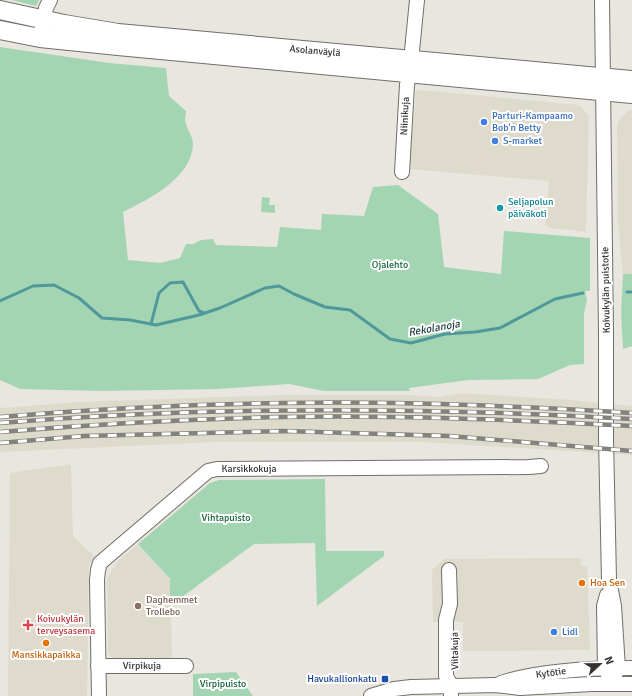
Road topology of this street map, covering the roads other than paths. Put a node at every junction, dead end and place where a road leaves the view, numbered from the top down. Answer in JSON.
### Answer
{"nodes":[{"id":1,"x":50,"y":0,"type":"edge"},
{"id":2,"x":417,"y":0,"type":"edge"},
{"id":3,"x":602,"y":0,"type":"edge"},
{"id":4,"x":0,"y":10,"type":"edge"},
{"id":5,"x":44,"y":20,"type":"junction"},
{"id":6,"x":0,"y":30,"type":"edge"},
{"id":7,"x":40,"y":38,"type":"junction"},
{"id":8,"x":410,"y":67,"type":"junction"},
{"id":9,"x":632,"y":80,"type":"edge"},
{"id":10,"x":603,"y":84,"type":"junction"},
{"id":11,"x":632,"y":94,"type":"edge"},
{"id":12,"x":402,"y":172,"type":"dead end"},
{"id":13,"x":541,"y":466,"type":"dead end"},
{"id":14,"x":449,"y":570,"type":"dead end"},
{"id":15,"x":98,"y":666,"type":"junction"},
{"id":16,"x":186,"y":666,"type":"dead end"},
{"id":17,"x":611,"y":668,"type":"junction"},
{"id":18,"x":632,"y":668,"type":"edge"},
{"id":19,"x":611,"y":684,"type":"junction"},
{"id":20,"x":632,"y":684,"type":"edge"},
{"id":21,"x":495,"y":685,"type":"junction"},
{"id":22,"x":451,"y":691,"type":"edge"},
{"id":23,"x":99,"y":696,"type":"edge"},
{"id":24,"x":371,"y":696,"type":"edge"}],
"edges":[{"from":1,"to":5,"type":"street"},
{"from":2,"to":8,"type":"street","name":"Niinikuja"},
{"from":3,"to":10,"type":"street","name":"Koivukylän puistotie"},
{"from":4,"to":5,"type":"main road","name":"Asolanväylä"},
{"from":5,"to":7,"type":"street"},
{"from":5,"to":8,"type":"main road","name":"Asolanväylä"},
{"from":6,"to":7,"type":"main road","name":"Asolanväylä"},
{"from":7,"to":8,"type":"main road","name":"Asolanväylä"},
{"from":8,"to":10,"type":"main road","name":"Asolanväylä"},
{"from":8,"to":12,"type":"street","name":"Niinikuja"},
{"from":9,"to":10,"type":"main road","name":"Asolanväylä"},
{"from":10,"to":11,"type":"main road","name":"Asolanväylä"},
{"from":10,"to":17,"type":"street","name":"Koivukylän puistotie"},
{"from":13,"to":15,"type":"street","name":"Karsikkokuja"},
{"from":14,"to":22,"type":"street","name":"Viitakuja"},
{"from":15,"to":16,"type":"street","name":"Virpikuja"},
{"from":15,"to":23,"type":"street","name":"Karsikkokuja"},
{"from":17,"to":18,"type":"street","name":"Kytötie"},
{"from":17,"to":19,"type":"street","name":"Koivukylän puistotie"},
{"from":17,"to":21,"type":"street","name":"Kytötie"},
{"from":19,"to":20,"type":"street","name":"Kytötie"},
{"from":19,"to":21,"type":"street","name":"Kytötie"},
{"from":21,"to":22,"type":"street","name":"Kytötie"},
{"from":22,"to":24,"type":"street","name":"Kytötie"}]}
